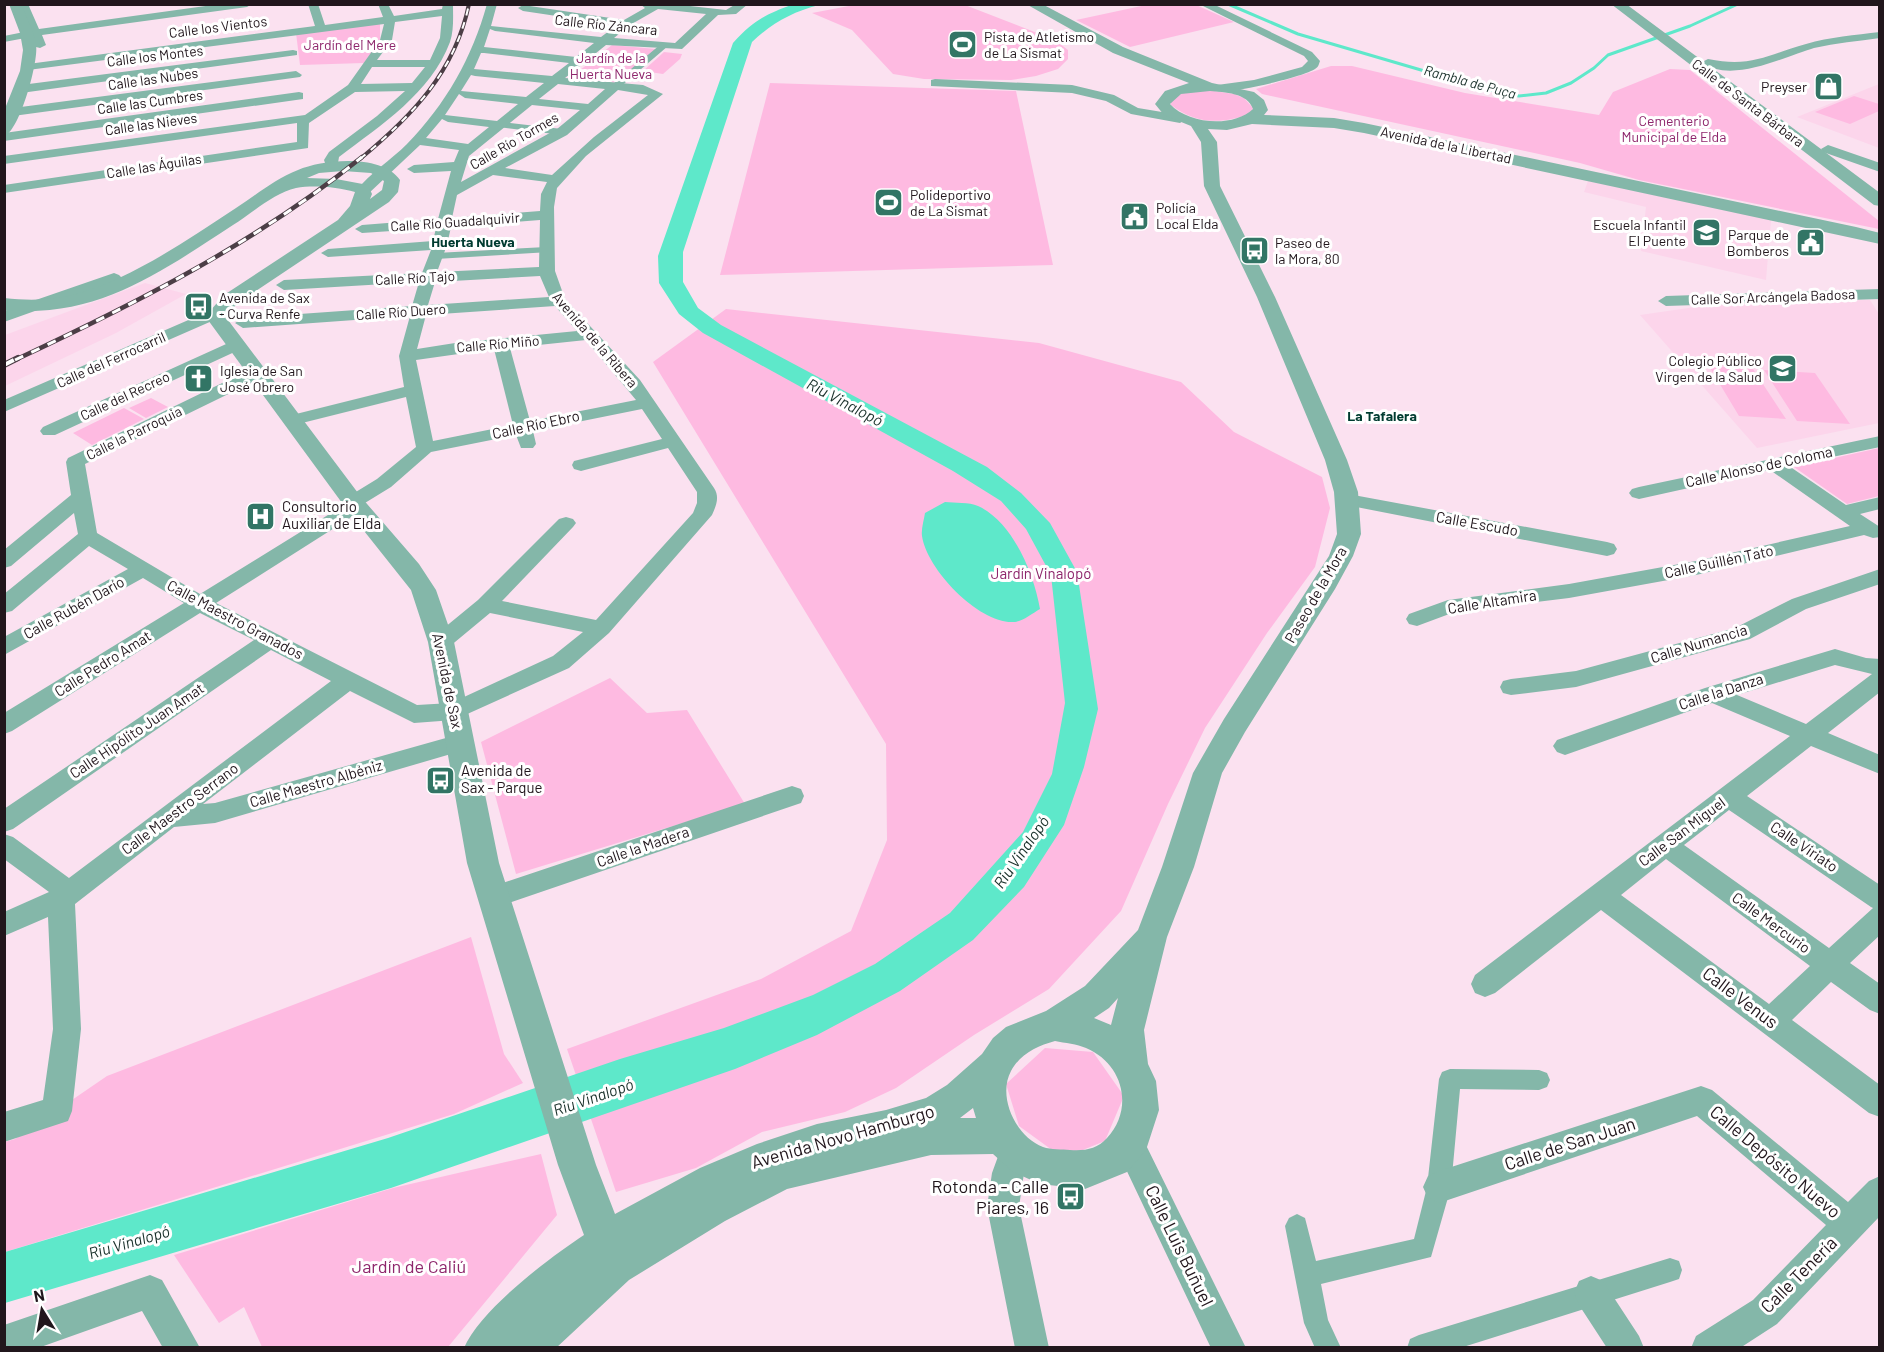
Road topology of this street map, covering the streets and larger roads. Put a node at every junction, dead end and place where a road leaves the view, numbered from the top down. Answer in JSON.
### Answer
{"nodes":[{"id":1,"x":23,"y":4,"type":"edge"},
{"id":2,"x":247,"y":4,"type":"edge"},
{"id":3,"x":313,"y":4,"type":"edge"},
{"id":4,"x":383,"y":4,"type":"edge"},
{"id":5,"x":492,"y":4,"type":"edge"},
{"id":6,"x":743,"y":4,"type":"edge"},
{"id":7,"x":1204,"y":4,"type":"edge"},
{"id":8,"x":1617,"y":4,"type":"edge"},
{"id":9,"x":1631,"y":4,"type":"edge"},
{"id":10,"x":9,"y":5,"type":"edge"},
{"id":11,"x":652,"y":5,"type":"edge"},
{"id":12,"x":1035,"y":6,"type":"edge"},
{"id":13,"x":514,"y":7,"type":"edge"},
{"id":14,"x":448,"y":8,"type":"edge"},
{"id":15,"x":715,"y":12,"type":"junction"},
{"id":16,"x":390,"y":20,"type":"junction"},
{"id":17,"x":492,"y":23,"type":"junction"},
{"id":18,"x":626,"y":23,"type":"junction"},
{"id":19,"x":168,"y":26,"type":"edge"},
{"id":20,"x":321,"y":28,"type":"junction"},
{"id":21,"x":290,"y":33,"type":"junction"},
{"id":22,"x":26,"y":35,"type":"junction"},
{"id":23,"x":1880,"y":35,"type":"edge"},
{"id":24,"x":94,"y":36,"type":"junction"},
{"id":25,"x":1665,"y":36,"type":"junction"},
{"id":26,"x":1856,"y":38,"type":"junction"},
{"id":27,"x":4,"y":39,"type":"edge"},
{"id":28,"x":604,"y":41,"type":"junction"},
{"id":29,"x":1880,"y":45,"type":"edge"},
{"id":30,"x":664,"y":46,"type":"junction"},
{"id":31,"x":484,"y":50,"type":"dead end"},
{"id":32,"x":1118,"y":50,"type":"junction"},
{"id":33,"x":293,"y":53,"type":"junction"},
{"id":34,"x":578,"y":61,"type":"junction"},
{"id":35,"x":1708,"y":62,"type":"junction"},
{"id":36,"x":29,"y":63,"type":"junction"},
{"id":37,"x":432,"y":63,"type":"junction"},
{"id":38,"x":369,"y":64,"type":"junction"},
{"id":39,"x":1747,"y":68,"type":"junction"},
{"id":40,"x":171,"y":69,"type":"junction"},
{"id":41,"x":475,"y":72,"type":"dead end"},
{"id":42,"x":296,"y":75,"type":"junction"},
{"id":43,"x":553,"y":81,"type":"junction"},
{"id":44,"x":935,"y":83,"type":"dead end"},
{"id":45,"x":616,"y":86,"type":"junction"},
{"id":46,"x":417,"y":87,"type":"junction"},
{"id":47,"x":1216,"y":87,"type":"junction"},
{"id":48,"x":352,"y":88,"type":"junction"},
{"id":49,"x":1250,"y":88,"type":"junction"},
{"id":50,"x":1743,"y":89,"type":"junction"},
{"id":51,"x":1160,"y":90,"type":"junction"},
{"id":52,"x":176,"y":91,"type":"junction"},
{"id":53,"x":465,"y":94,"type":"dead end"},
{"id":54,"x":299,"y":96,"type":"junction"},
{"id":55,"x":19,"y":100,"type":"edge"},
{"id":56,"x":527,"y":101,"type":"junction"},
{"id":57,"x":1261,"y":105,"type":"junction"},
{"id":58,"x":592,"y":108,"type":"junction"},
{"id":59,"x":1129,"y":108,"type":"junction"},
{"id":60,"x":171,"y":114,"type":"junction"},
{"id":61,"x":448,"y":118,"type":"dead end"},
{"id":62,"x":1180,"y":118,"type":"junction"},
{"id":63,"x":303,"y":120,"type":"junction"},
{"id":64,"x":1246,"y":121,"type":"junction"},
{"id":65,"x":501,"y":125,"type":"junction"},
{"id":66,"x":5,"y":131,"type":"edge"},
{"id":67,"x":562,"y":132,"type":"junction"},
{"id":68,"x":1203,"y":132,"type":"junction"},
{"id":69,"x":600,"y":139,"type":"junction"},
{"id":70,"x":425,"y":142,"type":"dead end"},
{"id":71,"x":470,"y":148,"type":"junction"},
{"id":72,"x":1828,"y":149,"type":"junction"},
{"id":73,"x":169,"y":150,"type":"junction"},
{"id":74,"x":4,"y":160,"type":"edge"},
{"id":75,"x":332,"y":166,"type":"junction"},
{"id":76,"x":458,"y":166,"type":"junction"},
{"id":77,"x":1877,"y":167,"type":"edge"},
{"id":78,"x":414,"y":169,"type":"dead end"},
{"id":79,"x":493,"y":171,"type":"junction"},
{"id":80,"x":384,"y":173,"type":"junction"},
{"id":81,"x":555,"y":179,"type":"junction"},
{"id":82,"x":1637,"y":186,"type":"junction"},
{"id":83,"x":1880,"y":187,"type":"edge"},
{"id":84,"x":4,"y":189,"type":"edge"},
{"id":85,"x":363,"y":191,"type":"junction"},
{"id":86,"x":450,"y":193,"type":"junction"},
{"id":87,"x":260,"y":200,"type":"junction"},
{"id":88,"x":1880,"y":201,"type":"edge"},
{"id":89,"x":548,"y":215,"type":"junction"},
{"id":90,"x":343,"y":223,"type":"junction"},
{"id":91,"x":445,"y":224,"type":"junction"},
{"id":92,"x":362,"y":229,"type":"dead end"},
{"id":93,"x":1880,"y":237,"type":"edge"},
{"id":94,"x":546,"y":250,"type":"junction"},
{"id":95,"x":438,"y":251,"type":"junction"},
{"id":96,"x":328,"y":253,"type":"dead end"},
{"id":97,"x":546,"y":271,"type":"junction"},
{"id":98,"x":428,"y":277,"type":"junction"},
{"id":99,"x":113,"y":283,"type":"junction"},
{"id":100,"x":285,"y":285,"type":"dead end"},
{"id":101,"x":4,"y":286,"type":"edge"},
{"id":102,"x":30,"y":298,"type":"junction"},
{"id":103,"x":1876,"y":298,"type":"edge"},
{"id":104,"x":559,"y":301,"type":"junction"},
{"id":105,"x":1666,"y":301,"type":"dead end"},
{"id":106,"x":4,"y":304,"type":"edge"},
{"id":107,"x":419,"y":311,"type":"junction"},
{"id":108,"x":218,"y":315,"type":"junction"},
{"id":109,"x":4,"y":317,"type":"edge"},
{"id":110,"x":243,"y":323,"type":"dead end"},
{"id":111,"x":4,"y":327,"type":"edge"},
{"id":112,"x":590,"y":335,"type":"junction"},
{"id":113,"x":501,"y":344,"type":"junction"},
{"id":114,"x":234,"y":345,"type":"junction"},
{"id":115,"x":407,"y":356,"type":"junction"},
{"id":116,"x":257,"y":373,"type":"junction"},
{"id":117,"x":414,"y":390,"type":"junction"},
{"id":118,"x":646,"y":403,"type":"junction"},
{"id":119,"x":4,"y":407,"type":"edge"},
{"id":120,"x":294,"y":420,"type":"junction"},
{"id":121,"x":49,"y":431,"type":"dead end"},
{"id":122,"x":524,"y":436,"type":"junction"},
{"id":123,"x":1880,"y":441,"type":"edge"},
{"id":124,"x":671,"y":442,"type":"junction"},
{"id":125,"x":425,"y":448,"type":"junction"},
{"id":126,"x":581,"y":465,"type":"dead end"},
{"id":127,"x":1775,"y":465,"type":"junction"},
{"id":128,"x":1639,"y":493,"type":"dead end"},
{"id":129,"x":81,"y":496,"type":"junction"},
{"id":130,"x":1347,"y":500,"type":"junction"},
{"id":131,"x":353,"y":502,"type":"junction"},
{"id":132,"x":1880,"y":503,"type":"edge"},
{"id":133,"x":1841,"y":512,"type":"junction"},
{"id":134,"x":566,"y":523,"type":"dead end"},
{"id":135,"x":1873,"y":532,"type":"edge"},
{"id":136,"x":88,"y":536,"type":"junction"},
{"id":137,"x":1607,"y":549,"type":"dead end"},
{"id":138,"x":4,"y":561,"type":"edge"},
{"id":139,"x":144,"y":570,"type":"junction"},
{"id":140,"x":1880,"y":576,"type":"edge"},
{"id":141,"x":1569,"y":591,"type":"joint"},
{"id":142,"x":201,"y":604,"type":"junction"},
{"id":143,"x":486,"y":605,"type":"junction"},
{"id":144,"x":4,"y":606,"type":"edge"},
{"id":145,"x":1417,"y":619,"type":"dead end"},
{"id":146,"x":601,"y":628,"type":"junction"},
{"id":147,"x":270,"y":640,"type":"junction"},
{"id":148,"x":441,"y":642,"type":"junction"},
{"id":149,"x":4,"y":647,"type":"edge"},
{"id":150,"x":1880,"y":668,"type":"edge"},
{"id":151,"x":348,"y":680,"type":"junction"},
{"id":152,"x":1880,"y":680,"type":"edge"},
{"id":153,"x":1511,"y":687,"type":"dead end"},
{"id":154,"x":1713,"y":694,"type":"junction"},
{"id":155,"x":454,"y":711,"type":"junction"},
{"id":156,"x":4,"y":725,"type":"edge"},
{"id":157,"x":1806,"y":735,"type":"junction"},
{"id":158,"x":460,"y":743,"type":"junction"},
{"id":159,"x":1565,"y":746,"type":"dead end"},
{"id":160,"x":1880,"y":765,"type":"edge"},
{"id":161,"x":792,"y":796,"type":"dead end"},
{"id":162,"x":1729,"y":797,"type":"junction"},
{"id":163,"x":170,"y":817,"type":"junction"},
{"id":164,"x":4,"y":822,"type":"edge"},
{"id":165,"x":4,"y":844,"type":"edge"},
{"id":166,"x":1664,"y":844,"type":"junction"},
{"id":167,"x":1600,"y":894,"type":"junction"},
{"id":168,"x":65,"y":896,"type":"junction"},
{"id":169,"x":494,"y":897,"type":"junction"},
{"id":170,"x":1880,"y":899,"type":"edge"},
{"id":171,"x":1880,"y":917,"type":"edge"},
{"id":172,"x":4,"y":925,"type":"edge"},
{"id":173,"x":1151,"y":937,"type":"junction"},
{"id":174,"x":1828,"y":965,"type":"junction"},
{"id":175,"x":1485,"y":984,"type":"dead end"},
{"id":176,"x":1880,"y":1001,"type":"edge"},
{"id":177,"x":1771,"y":1021,"type":"junction"},
{"id":178,"x":1055,"y":1025,"type":"junction"},
{"id":179,"x":1131,"y":1064,"type":"junction"},
{"id":180,"x":994,"y":1066,"type":"junction"},
{"id":181,"x":1539,"y":1080,"type":"dead end"},
{"id":182,"x":1701,"y":1100,"type":"joint"},
{"id":183,"x":1880,"y":1103,"type":"edge"},
{"id":184,"x":4,"y":1126,"type":"edge"},
{"id":185,"x":1009,"y":1143,"type":"junction"},
{"id":186,"x":1129,"y":1144,"type":"junction"},
{"id":187,"x":1439,"y":1187,"type":"junction"},
{"id":188,"x":1880,"y":1192,"type":"edge"},
{"id":189,"x":1849,"y":1224,"type":"junction"},
{"id":190,"x":1297,"y":1226,"type":"dead end"},
{"id":191,"x":611,"y":1254,"type":"junction"},
{"id":192,"x":1670,"y":1270,"type":"dead end"},
{"id":193,"x":1308,"y":1275,"type":"junction"},
{"id":194,"x":1591,"y":1293,"type":"junction"},
{"id":195,"x":4,"y":1342,"type":"edge"},
{"id":196,"x":183,"y":1347,"type":"edge"},
{"id":197,"x":485,"y":1347,"type":"edge"},
{"id":198,"x":526,"y":1347,"type":"edge"},
{"id":199,"x":1032,"y":1347,"type":"edge"},
{"id":200,"x":1229,"y":1347,"type":"edge"},
{"id":201,"x":1329,"y":1347,"type":"edge"},
{"id":202,"x":1419,"y":1347,"type":"edge"},
{"id":203,"x":1627,"y":1347,"type":"edge"},
{"id":204,"x":1708,"y":1347,"type":"edge"}],
"edges":[{"from":1,"to":22,"type":"street"},
{"from":2,"to":19,"type":"street"},
{"from":3,"to":20,"type":"street"},
{"from":4,"to":16,"type":"street"},
{"from":5,"to":17,"type":"street"},
{"from":6,"to":15,"type":"street"},
{"from":7,"to":49,"type":"street"},
{"from":8,"to":25,"type":"street","name":"Calle de Santa Bárbara"},
{"from":9,"to":25,"type":"street","name":"Calle de Santa Bárbara"},
{"from":10,"to":22,"type":"street"},
{"from":11,"to":15,"type":"street"},
{"from":11,"to":18,"type":"street"},
{"from":12,"to":32,"type":"street"},
{"from":13,"to":17,"type":"street"},
{"from":13,"to":18,"type":"street"},
{"from":14,"to":16,"type":"street","name":"Calle los Vientos"},
{"from":14,"to":37,"type":"street"},
{"from":15,"to":30,"type":"street","name":"Calle Río Záncara"},
{"from":16,"to":20,"type":"street","name":"Calle los Vientos"},
{"from":16,"to":38,"type":"street"},
{"from":17,"to":28,"type":"street","name":"Calle Río Záncara"},
{"from":17,"to":80,"type":"street"},
{"from":18,"to":28,"type":"street"},
{"from":19,"to":21,"type":"street","name":"Calle los Vientos"},
{"from":19,"to":24,"type":"street","name":"Calle los Vientos"},
{"from":19,"to":24,"type":"street"},
{"from":19,"to":40,"type":"street"},
{"from":20,"to":21,"type":"street","name":"Calle los Vientos"},
{"from":21,"to":33,"type":"street"},
{"from":22,"to":24,"type":"street"},
{"from":22,"to":27,"type":"street"},
{"from":22,"to":36,"type":"street"},
{"from":23,"to":26,"type":"street"},
{"from":24,"to":36,"type":"street","name":"Calle los Vientos"},
{"from":25,"to":35,"type":"street","name":"Calle de Santa Bárbara"},
{"from":25,"to":88,"type":"street","name":"Calle de Santa Bárbara"},
{"from":26,"to":29,"type":"street"},
{"from":26,"to":39,"type":"street"},
{"from":28,"to":30,"type":"street","name":"Calle Río Záncara"},
{"from":28,"to":34,"type":"street"},
{"from":30,"to":45,"type":"street"},
{"from":31,"to":34,"type":"street"},
{"from":32,"to":47,"type":"street"},
{"from":32,"to":51,"type":"street"},
{"from":33,"to":40,"type":"street","name":"Calle los Montes"},
{"from":33,"to":42,"type":"street"},
{"from":34,"to":43,"type":"street"},
{"from":35,"to":39,"type":"street"},
{"from":35,"to":50,"type":"street","name":"Calle de Santa Bárbara"},
{"from":36,"to":55,"type":"street"},
{"from":37,"to":38,"type":"street"},
{"from":37,"to":46,"type":"street"},
{"from":38,"to":48,"type":"street"},
{"from":39,"to":50,"type":"street"},
{"from":40,"to":52,"type":"street"},
{"from":40,"to":55,"type":"street","name":"Calle los Montes"},
{"from":41,"to":43,"type":"street"},
{"from":42,"to":52,"type":"street","name":"Calle las Nubes"},
{"from":42,"to":54,"type":"street"},
{"from":43,"to":45,"type":"street"},
{"from":43,"to":56,"type":"street"},
{"from":44,"to":59,"type":"street"},
{"from":45,"to":58,"type":"street","name":"Calle Río Tormes"},
{"from":45,"to":69,"type":"street"},
{"from":46,"to":48,"type":"street"},
{"from":46,"to":75,"type":"street"},
{"from":47,"to":49,"type":"street"},
{"from":47,"to":51,"type":"street"},
{"from":48,"to":63,"type":"street"},
{"from":49,"to":57,"type":"street"},
{"from":50,"to":72,"type":"street","name":"Calle de Santa Bárbara"},
{"from":51,"to":59,"type":"street"},
{"from":51,"to":62,"type":"street"},
{"from":52,"to":55,"type":"street","name":"Calle las Nubes"},
{"from":52,"to":60,"type":"street"},
{"from":53,"to":56,"type":"street"},
{"from":54,"to":60,"type":"street","name":"Calle las Cumbres"},
{"from":54,"to":63,"type":"street"},
{"from":55,"to":66,"type":"street"},
{"from":56,"to":58,"type":"street"},
{"from":56,"to":65,"type":"street"},
{"from":57,"to":64,"type":"street"},
{"from":57,"to":82,"type":"street","name":"Avenida de la Libertad"},
{"from":58,"to":67,"type":"street","name":"Calle Río Tormes"},
{"from":59,"to":62,"type":"street"},
{"from":60,"to":66,"type":"street","name":"Calle las Cumbres"},
{"from":60,"to":73,"type":"street"},
{"from":61,"to":65,"type":"street"},
{"from":62,"to":68,"type":"street","name":"Avenida de la Libertad"},
{"from":63,"to":73,"type":"street","name":"Calle las Nieves"},
{"from":63,"to":73,"type":"street","name":"Calle las Águilas"},
{"from":64,"to":68,"type":"street"},
{"from":64,"to":68,"type":"street","name":"Avenida de la Libertad"},
{"from":64,"to":82,"type":"street","name":"Avenida de la Libertad"},
{"from":65,"to":67,"type":"street"},
{"from":65,"to":71,"type":"street"},
{"from":67,"to":69,"type":"street"},
{"from":67,"to":79,"type":"street","name":"Calle Río Tormes"},
{"from":68,"to":130,"type":"street","name":"Paseo de la Mora"},
{"from":69,"to":81,"type":"street"},
{"from":70,"to":71,"type":"street"},
{"from":71,"to":76,"type":"street"},
{"from":72,"to":77,"type":"street"},
{"from":72,"to":83,"type":"street","name":"Calle de Santa Bárbara"},
{"from":73,"to":74,"type":"street","name":"Calle las Nieves"},
{"from":73,"to":84,"type":"street","name":"Calle las Águilas"},
{"from":75,"to":80,"type":"street"},
{"from":75,"to":87,"type":"street"},
{"from":76,"to":78,"type":"street"},
{"from":76,"to":86,"type":"street"},
{"from":79,"to":81,"type":"street"},
{"from":79,"to":86,"type":"street","name":"Calle Río Tormes"},
{"from":80,"to":85,"type":"street"},
{"from":80,"to":90,"type":"street"},
{"from":81,"to":89,"type":"street","name":"Avenida de la Ribera"},
{"from":82,"to":93,"type":"street","name":"Avenida de la Libertad"},
{"from":85,"to":87,"type":"street"},
{"from":85,"to":90,"type":"street"},
{"from":86,"to":91,"type":"street"},
{"from":87,"to":99,"type":"street"},
{"from":89,"to":91,"type":"street","name":"Calle Río Guadalquivir"},
{"from":89,"to":94,"type":"street","name":"Avenida de la Ribera"},
{"from":90,"to":108,"type":"street"},
{"from":91,"to":92,"type":"street","name":"Calle Río Guadalquivir"},
{"from":91,"to":95,"type":"street"},
{"from":94,"to":95,"type":"street"},
{"from":94,"to":97,"type":"street","name":"Avenida de la Ribera"},
{"from":95,"to":96,"type":"street"},
{"from":95,"to":98,"type":"street"},
{"from":97,"to":98,"type":"street","name":"Calle Río Tajo"},
{"from":97,"to":104,"type":"street","name":"Avenida de la Ribera"},
{"from":98,"to":100,"type":"street","name":"Calle Río Tajo"},
{"from":98,"to":107,"type":"street"},
{"from":99,"to":102,"type":"street"},
{"from":99,"to":111,"type":"street"},
{"from":101,"to":102,"type":"street"},
{"from":102,"to":106,"type":"street"},
{"from":102,"to":109,"type":"street"},
{"from":102,"to":111,"type":"street"},
{"from":103,"to":105,"type":"street","name":"Calle Sor Arcángela Badosa"},
{"from":104,"to":107,"type":"street","name":"Calle Río Duero"},
{"from":104,"to":112,"type":"street","name":"Avenida de la Ribera"},
{"from":107,"to":110,"type":"street","name":"Calle Río Duero"},
{"from":107,"to":115,"type":"street"},
{"from":108,"to":114,"type":"street","name":"Avenida de Sax"},
{"from":108,"to":119,"type":"street","name":"Calle del Ferrocarril"},
{"from":112,"to":113,"type":"street","name":"Calle Río Miño"},
{"from":112,"to":118,"type":"street","name":"Avenida de la Ribera"},
{"from":113,"to":115,"type":"street","name":"Calle Río Miño"},
{"from":113,"to":122,"type":"street"},
{"from":114,"to":116,"type":"street","name":"Avenida de Sax"},
{"from":114,"to":121,"type":"street","name":"Calle del Recreo"},
{"from":115,"to":117,"type":"street"},
{"from":116,"to":120,"type":"street","name":"Avenida de Sax"},
{"from":116,"to":129,"type":"street","name":"Calle la Parroquia"},
{"from":117,"to":120,"type":"street"},
{"from":117,"to":125,"type":"street"},
{"from":118,"to":122,"type":"street","name":"Calle Río Ebro"},
{"from":118,"to":124,"type":"street","name":"Avenida de la Ribera"},
{"from":120,"to":131,"type":"street","name":"Avenida de Sax"},
{"from":122,"to":125,"type":"street","name":"Calle Río Ebro"},
{"from":123,"to":127,"type":"street","name":"Calle Alonso de Coloma"},
{"from":124,"to":126,"type":"street"},
{"from":124,"to":146,"type":"street","name":"Avenida de la Ribera"},
{"from":125,"to":131,"type":"street","name":"Calle Pedro Amat"},
{"from":127,"to":128,"type":"street","name":"Calle Alonso de Coloma"},
{"from":127,"to":133,"type":"street"},
{"from":129,"to":136,"type":"street"},
{"from":129,"to":138,"type":"street"},
{"from":130,"to":137,"type":"street","name":"Calle Escudo"},
{"from":130,"to":173,"type":"street","name":"Paseo de la Mora"},
{"from":131,"to":142,"type":"street","name":"Calle Pedro Amat"},
{"from":131,"to":148,"type":"street","name":"Avenida de Sax"},
{"from":132,"to":133,"type":"street"},
{"from":133,"to":135,"type":"street"},
{"from":134,"to":143,"type":"street"},
{"from":135,"to":141,"type":"street","name":"Calle Guillén Tato"},
{"from":136,"to":139,"type":"street","name":"Calle Maestro Granados"},
{"from":136,"to":144,"type":"street"},
{"from":139,"to":142,"type":"street","name":"Calle Maestro Granados"},
{"from":139,"to":149,"type":"street","name":"Calle Rubén Darío"},
{"from":140,"to":153,"type":"street","name":"Calle Numancia"},
{"from":141,"to":145,"type":"street","name":"Calle Altamira"},
{"from":142,"to":147,"type":"street","name":"Calle Maestro Granados"},
{"from":142,"to":156,"type":"street","name":"Calle Pedro Amat"},
{"from":143,"to":146,"type":"street"},
{"from":143,"to":148,"type":"street"},
{"from":146,"to":155,"type":"street","name":"Avenida de la Ribera"},
{"from":147,"to":151,"type":"street","name":"Calle Maestro Granados"},
{"from":147,"to":164,"type":"street","name":"Calle Hipólito Juan Amat"},
{"from":148,"to":155,"type":"street","name":"Avenida de Sax"},
{"from":150,"to":154,"type":"street","name":"Calle la Danza"},
{"from":151,"to":155,"type":"street","name":"Calle Maestro Granados"},
{"from":151,"to":163,"type":"street","name":"Calle Maestro Serrano"},
{"from":152,"to":157,"type":"street","name":"Calle San Miguel"},
{"from":154,"to":157,"type":"street"},
{"from":154,"to":159,"type":"street","name":"Calle la Danza"},
{"from":155,"to":158,"type":"street","name":"Avenida de Sax"},
{"from":157,"to":160,"type":"street"},
{"from":157,"to":162,"type":"street","name":"Calle San Miguel"},
{"from":158,"to":163,"type":"street","name":"Calle Maestro Albéniz"},
{"from":158,"to":169,"type":"street","name":"Avenida de Sax"},
{"from":161,"to":169,"type":"street","name":"Calle la Madera"},
{"from":162,"to":166,"type":"street","name":"Calle San Miguel"},
{"from":162,"to":170,"type":"street","name":"Calle Viriato"},
{"from":163,"to":168,"type":"street","name":"Calle Maestro Serrano"},
{"from":165,"to":168,"type":"street"},
{"from":166,"to":167,"type":"street","name":"Calle San Miguel"},
{"from":166,"to":174,"type":"street","name":"Calle Mercurio"},
{"from":167,"to":175,"type":"street","name":"Calle San Miguel"},
{"from":167,"to":177,"type":"street","name":"Calle Venus"},
{"from":168,"to":172,"type":"street","name":"Calle Maestro Serrano"},
{"from":168,"to":184,"type":"street"},
{"from":169,"to":191,"type":"street","name":"Avenida de Sax"},
{"from":171,"to":174,"type":"street"},
{"from":173,"to":178,"type":"street"},
{"from":173,"to":179,"type":"street"},
{"from":174,"to":176,"type":"street","name":"Calle Mercurio"},
{"from":174,"to":177,"type":"street"},
{"from":177,"to":183,"type":"street","name":"Calle Venus"},
{"from":178,"to":179,"type":"street"},
{"from":178,"to":180,"type":"street"},
{"from":179,"to":186,"type":"street"},
{"from":180,"to":185,"type":"street"},
{"from":180,"to":191,"type":"street","name":"Avenida Novo Hamburgo"},
{"from":181,"to":187,"type":"street"},
{"from":182,"to":187,"type":"street","name":"Calle de San Juan"},
{"from":182,"to":189,"type":"street","name":"Calle Depósito Nuevo"},
{"from":185,"to":186,"type":"street"},
{"from":185,"to":191,"type":"street","name":"Avenida Novo Hamburgo"},
{"from":185,"to":199,"type":"street"},
{"from":186,"to":200,"type":"street","name":"Calle Luis Buñuel"},
{"from":187,"to":193,"type":"street"},
{"from":188,"to":189,"type":"street","name":"Calle Tenería"},
{"from":189,"to":204,"type":"street","name":"Calle Tenería"},
{"from":190,"to":193,"type":"street"},
{"from":191,"to":197,"type":"street","name":"Avenida Novo Hamburgo"},
{"from":191,"to":198,"type":"street","name":"Avenida Novo Hamburgo"},
{"from":192,"to":194,"type":"street"},
{"from":193,"to":201,"type":"street"},
{"from":194,"to":202,"type":"street"},
{"from":194,"to":203,"type":"street"},
{"from":195,"to":196,"type":"street"}]}
